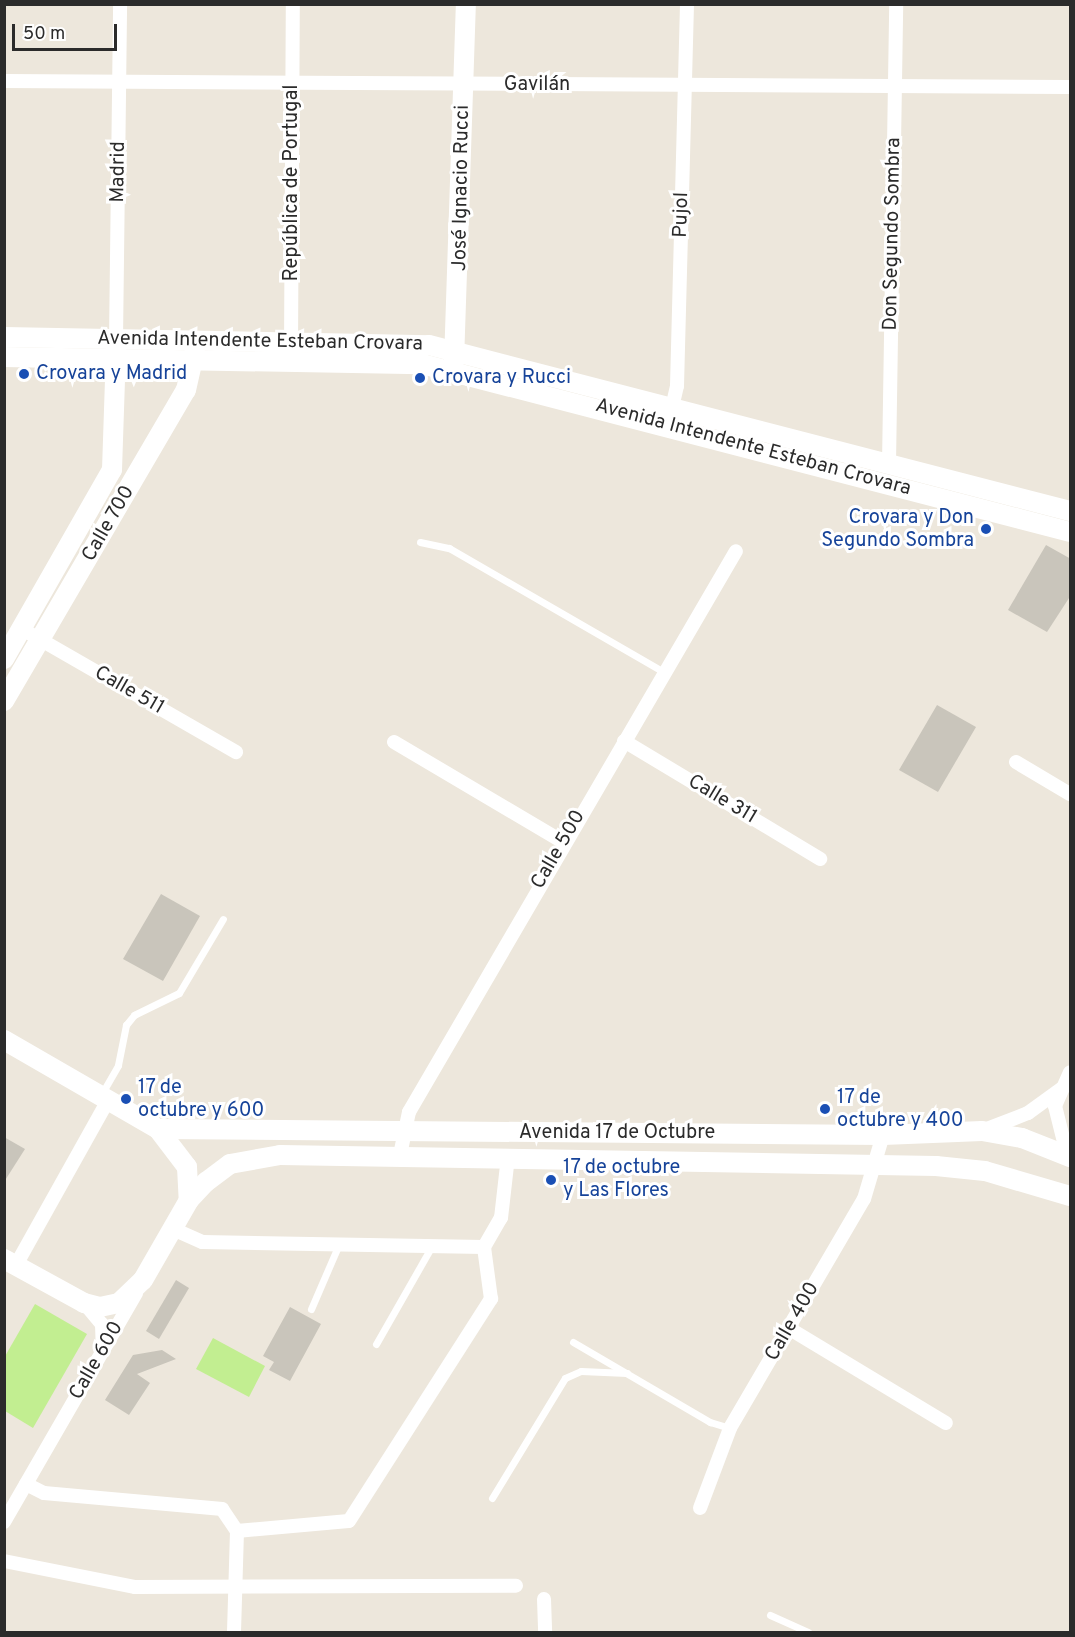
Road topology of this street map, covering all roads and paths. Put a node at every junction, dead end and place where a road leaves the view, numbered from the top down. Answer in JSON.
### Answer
{"nodes":[{"id":1,"x":120,"y":4,"type":"edge"},
{"id":2,"x":293,"y":4,"type":"edge"},
{"id":3,"x":466,"y":4,"type":"edge"},
{"id":4,"x":687,"y":4,"type":"edge"},
{"id":5,"x":896,"y":4,"type":"edge"},
{"id":6,"x":4,"y":81,"type":"edge"},
{"id":7,"x":121,"y":82,"type":"junction"},
{"id":8,"x":293,"y":83,"type":"junction"},
{"id":9,"x":465,"y":84,"type":"junction"},
{"id":10,"x":686,"y":86,"type":"junction"},
{"id":11,"x":895,"y":87,"type":"junction"},
{"id":12,"x":1071,"y":87,"type":"edge"},
{"id":13,"x":4,"y":338,"type":"edge"},
{"id":14,"x":195,"y":340,"type":"junction"},
{"id":15,"x":116,"y":349,"type":"junction"},
{"id":16,"x":291,"y":351,"type":"junction"},
{"id":17,"x":4,"y":357,"type":"edge"},
{"id":18,"x":195,"y":361,"type":"junction"},
{"id":19,"x":455,"y":361,"type":"junction"},
{"id":20,"x":670,"y":417,"type":"junction"},
{"id":21,"x":889,"y":464,"type":"junction"},
{"id":22,"x":1071,"y":511,"type":"edge"},
{"id":23,"x":1071,"y":532,"type":"edge"},
{"id":24,"x":420,"y":542,"type":"dead end"},
{"id":25,"x":736,"y":551,"type":"dead end"},
{"id":26,"x":22,"y":629,"type":"junction"},
{"id":27,"x":41,"y":640,"type":"junction"},
{"id":28,"x":4,"y":659,"type":"edge"},
{"id":29,"x":664,"y":672,"type":"junction"},
{"id":30,"x":4,"y":701,"type":"edge"},
{"id":31,"x":624,"y":741,"type":"junction"},
{"id":32,"x":394,"y":742,"type":"dead end"},
{"id":33,"x":236,"y":752,"type":"dead end"},
{"id":34,"x":1016,"y":762,"type":"dead end"},
{"id":35,"x":1071,"y":794,"type":"edge"},
{"id":36,"x":563,"y":842,"type":"junction"},
{"id":37,"x":820,"y":859,"type":"dead end"},
{"id":38,"x":223,"y":920,"type":"dead end"},
{"id":39,"x":4,"y":1040,"type":"edge"},
{"id":40,"x":1071,"y":1072,"type":"edge"},
{"id":41,"x":1061,"y":1089,"type":"junction"},
{"id":42,"x":104,"y":1099,"type":"junction"},
{"id":43,"x":158,"y":1129,"type":"junction"},
{"id":44,"x":982,"y":1131,"type":"junction"},
{"id":45,"x":401,"y":1132,"type":"junction"},
{"id":46,"x":883,"y":1136,"type":"junction"},
{"id":47,"x":400,"y":1155,"type":"junction"},
{"id":48,"x":1069,"y":1155,"type":"edge"},
{"id":49,"x":508,"y":1158,"type":"junction"},
{"id":50,"x":876,"y":1166,"type":"junction"},
{"id":51,"x":1071,"y":1196,"type":"edge"},
{"id":52,"x":189,"y":1200,"type":"junction"},
{"id":53,"x":173,"y":1229,"type":"junction"},
{"id":54,"x":339,"y":1244,"type":"junction"},
{"id":55,"x":432,"y":1246,"type":"junction"},
{"id":56,"x":484,"y":1247,"type":"junction"},
{"id":57,"x":10,"y":1262,"type":"edge"},
{"id":58,"x":143,"y":1280,"type":"junction"},
{"id":59,"x":84,"y":1303,"type":"junction"},
{"id":60,"x":310,"y":1309,"type":"dead end"},
{"id":61,"x":790,"y":1329,"type":"junction"},
{"id":62,"x":573,"y":1342,"type":"dead end"},
{"id":63,"x":376,"y":1344,"type":"dead end"},
{"id":64,"x":103,"y":1352,"type":"junction"},
{"id":65,"x":627,"y":1373,"type":"junction"},
{"id":66,"x":946,"y":1423,"type":"dead end"},
{"id":67,"x":730,"y":1428,"type":"junction"},
{"id":68,"x":27,"y":1484,"type":"junction"},
{"id":69,"x":492,"y":1498,"type":"dead end"},
{"id":70,"x":699,"y":1508,"type":"dead end"},
{"id":71,"x":4,"y":1522,"type":"edge"},
{"id":72,"x":237,"y":1531,"type":"junction"},
{"id":73,"x":4,"y":1562,"type":"edge"},
{"id":74,"x":516,"y":1586,"type":"dead end"},
{"id":75,"x":235,"y":1588,"type":"junction"},
{"id":76,"x":544,"y":1599,"type":"dead end"},
{"id":77,"x":770,"y":1615,"type":"dead end"},
{"id":78,"x":234,"y":1632,"type":"edge"},
{"id":79,"x":545,"y":1632,"type":"edge"},
{"id":80,"x":808,"y":1632,"type":"edge"}],
"edges":[{"from":1,"to":7,"type":"street","name":"Madrid"},
{"from":2,"to":8,"type":"street","name":"República de Portugal"},
{"from":3,"to":9,"type":"main road","name":"José Ignacio Rucci"},
{"from":4,"to":10,"type":"street","name":"Pujol"},
{"from":5,"to":11,"type":"street","name":"Don Segundo Sombra"},
{"from":6,"to":7,"type":"street","name":"Gavilán"},
{"from":7,"to":8,"type":"street","name":"Gavilán"},
{"from":7,"to":15,"type":"street","name":"Madrid"},
{"from":8,"to":9,"type":"street","name":"Gavilán"},
{"from":8,"to":16,"type":"street","name":"República de Portugal"},
{"from":9,"to":10,"type":"street","name":"Gavilán"},
{"from":9,"to":19,"type":"main road","name":"José Ignacio Rucci"},
{"from":10,"to":11,"type":"street","name":"Gavilán"},
{"from":10,"to":20,"type":"street","name":"Pujol"},
{"from":11,"to":12,"type":"street","name":"Gavilán"},
{"from":11,"to":21,"type":"street","name":"Don Segundo Sombra"},
{"from":13,"to":15,"type":"main road","name":"Avenida Intendente Esteban Crovara"},
{"from":14,"to":15,"type":"main road","name":"Avenida Intendente Esteban Crovara"},
{"from":14,"to":16,"type":"main road","name":"Avenida Intendente Esteban Crovara"},
{"from":14,"to":18,"type":"main road","name":"Calle 700"},
{"from":15,"to":17,"type":"main road","name":"Avenida Intendente Esteban Crovara"},
{"from":15,"to":18,"type":"main road","name":"Avenida Intendente Esteban Crovara"},
{"from":15,"to":26,"type":"main road","name":"Calle 700"},
{"from":16,"to":18,"type":"main road","name":"Avenida Intendente Esteban Crovara"},
{"from":16,"to":19,"type":"main road","name":"Avenida Intendente Esteban Crovara"},
{"from":18,"to":27,"type":"main road","name":"Calle 700"},
{"from":19,"to":20,"type":"main road","name":"Avenida Intendente Esteban Crovara"},
{"from":20,"to":21,"type":"main road","name":"Avenida Intendente Esteban Crovara"},
{"from":20,"to":23,"type":"main road","name":"Avenida Intendente Esteban Crovara"},
{"from":21,"to":22,"type":"main road","name":"Avenida Intendente Esteban Crovara"},
{"from":24,"to":29,"type":"lane"},
{"from":25,"to":29,"type":"street","name":"Calle 500"},
{"from":26,"to":27,"type":"street","name":"Calle 511"},
{"from":26,"to":28,"type":"main road","name":"Calle 700"},
{"from":27,"to":30,"type":"main road","name":"Calle 700"},
{"from":27,"to":33,"type":"street","name":"Calle 511"},
{"from":29,"to":31,"type":"street","name":"Calle 500"},
{"from":31,"to":36,"type":"street","name":"Calle 500"},
{"from":31,"to":37,"type":"street","name":"Calle 311"},
{"from":32,"to":36,"type":"street"},
{"from":34,"to":35,"type":"street"},
{"from":36,"to":45,"type":"street","name":"Calle 500"},
{"from":38,"to":42,"type":"lane"},
{"from":39,"to":42,"type":"main road"},
{"from":40,"to":41,"type":"street"},
{"from":41,"to":44,"type":"street"},
{"from":41,"to":48,"type":"street"},
{"from":42,"to":43,"type":"main road"},
{"from":42,"to":57,"type":"street"},
{"from":43,"to":45,"type":"main road","name":"Avenida 17 de Octubre"},
{"from":43,"to":52,"type":"main road"},
{"from":44,"to":46,"type":"main road","name":"Avenida 17 de Octubre"},
{"from":44,"to":48,"type":"main road","name":"Avenida 17 de Octubre"},
{"from":45,"to":46,"type":"main road","name":"Avenida 17 de Octubre"},
{"from":45,"to":47,"type":"street","name":"Calle 500"},
{"from":46,"to":50,"type":"street","name":"Calle 400"},
{"from":47,"to":49,"type":"main road","name":"Avenida 17 de Octubre"},
{"from":47,"to":52,"type":"main road","name":"Avenida 17 de Octubre"},
{"from":49,"to":50,"type":"main road","name":"Avenida 17 de Octubre"},
{"from":49,"to":56,"type":"street"},
{"from":50,"to":51,"type":"main road","name":"Avenida 17 de Octubre"},
{"from":50,"to":61,"type":"street","name":"Calle 400"},
{"from":52,"to":53,"type":"main road","name":"Calle 600"},
{"from":53,"to":54,"type":"street"},
{"from":53,"to":58,"type":"main road","name":"Calle 600"},
{"from":54,"to":55,"type":"street"},
{"from":54,"to":60,"type":"lane"},
{"from":55,"to":56,"type":"street"},
{"from":55,"to":63,"type":"lane"},
{"from":56,"to":72,"type":"street"},
{"from":57,"to":59,"type":"main road"},
{"from":58,"to":59,"type":"main road"},
{"from":58,"to":64,"type":"street","name":"Calle 600"},
{"from":59,"to":64,"type":"street"},
{"from":61,"to":66,"type":"street"},
{"from":61,"to":67,"type":"street","name":"Calle 400"},
{"from":62,"to":65,"type":"lane"},
{"from":64,"to":68,"type":"street","name":"Calle 600"},
{"from":65,"to":67,"type":"lane"},
{"from":65,"to":69,"type":"lane"},
{"from":67,"to":70,"type":"street","name":"Calle 400"},
{"from":68,"to":71,"type":"street","name":"Calle 600"},
{"from":68,"to":72,"type":"street"},
{"from":72,"to":75,"type":"street"},
{"from":73,"to":75,"type":"street"},
{"from":74,"to":75,"type":"street"},
{"from":75,"to":78,"type":"street"},
{"from":76,"to":79,"type":"street"},
{"from":77,"to":80,"type":"lane"}]}
